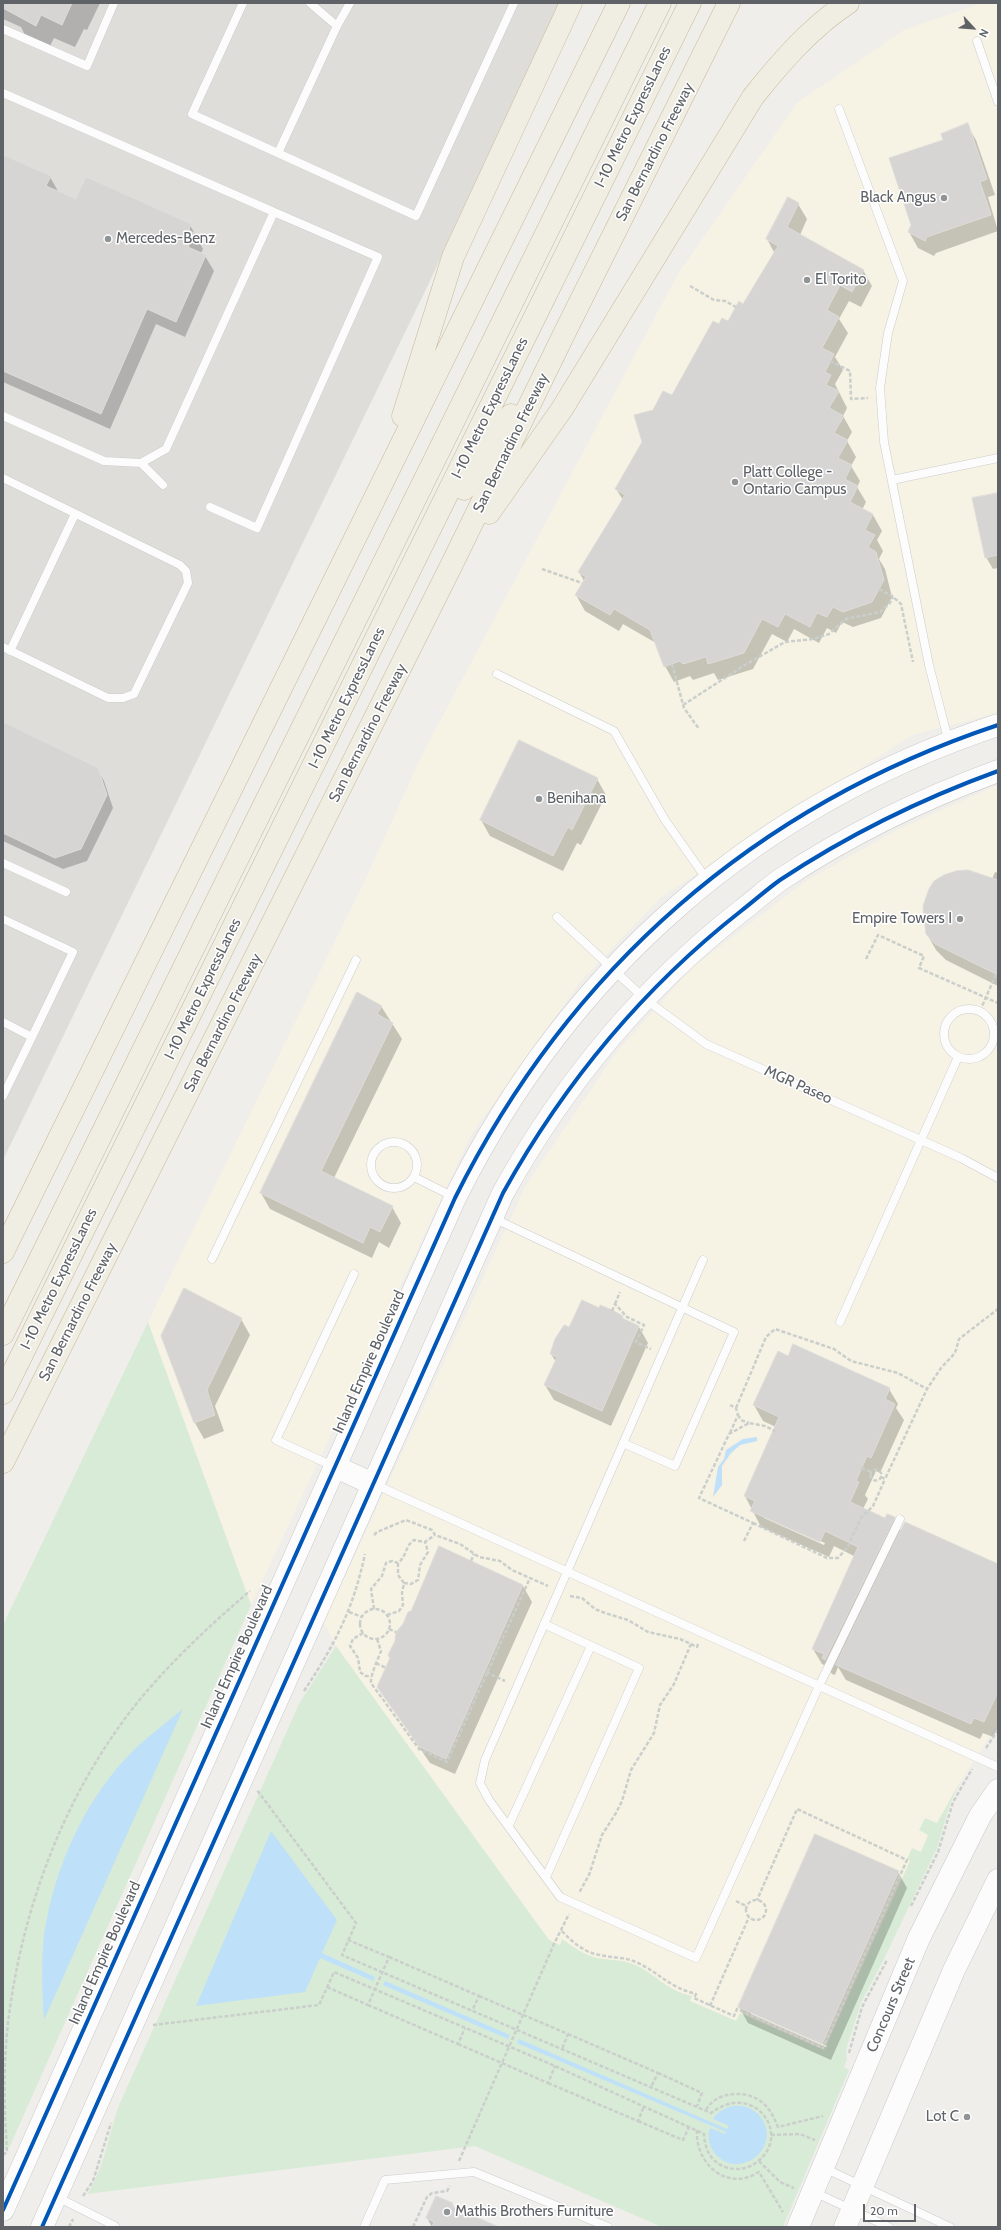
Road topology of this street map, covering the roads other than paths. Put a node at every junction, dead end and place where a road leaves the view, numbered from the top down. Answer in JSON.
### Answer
{"nodes":[{"id":1,"x":114,"y":3,"type":"edge"},
{"id":2,"x":243,"y":3,"type":"edge"},
{"id":3,"x":310,"y":3,"type":"edge"},
{"id":4,"x":350,"y":3,"type":"edge"},
{"id":5,"x":514,"y":3,"type":"edge"},
{"id":6,"x":571,"y":3,"type":"edge"},
{"id":7,"x":619,"y":3,"type":"edge"},
{"id":8,"x":660,"y":3,"type":"edge"},
{"id":9,"x":690,"y":3,"type":"edge"},
{"id":10,"x":729,"y":3,"type":"edge"},
{"id":11,"x":848,"y":3,"type":"edge"},
{"id":12,"x":337,"y":26,"type":"junction"},
{"id":13,"x":3,"y":29,"type":"edge"},
{"id":14,"x":977,"y":41,"type":"dead end"},
{"id":15,"x":3,"y":93,"type":"edge"},
{"id":16,"x":998,"y":102,"type":"edge"},
{"id":17,"x":839,"y":109,"type":"dead end"},
{"id":18,"x":278,"y":153,"type":"junction"},
{"id":19,"x":274,"y":212,"type":"junction"},
{"id":20,"x":565,"y":332,"type":"junction"},
{"id":21,"x":3,"y":416,"type":"edge"},
{"id":22,"x":998,"y":458,"type":"edge"},
{"id":23,"x":141,"y":463,"type":"junction"},
{"id":24,"x":3,"y":478,"type":"edge"},
{"id":25,"x":892,"y":480,"type":"junction"},
{"id":26,"x":163,"y":485,"type":"dead end"},
{"id":27,"x":380,"y":487,"type":"junction"},
{"id":28,"x":210,"y":506,"type":"dead end"},
{"id":29,"x":75,"y":514,"type":"junction"},
{"id":30,"x":452,"y":564,"type":"junction"},
{"id":31,"x":407,"y":578,"type":"junction"},
{"id":32,"x":6,"y":649,"type":"edge"},
{"id":33,"x":497,"y":674,"type":"dead end"},
{"id":34,"x":998,"y":726,"type":"edge"},
{"id":35,"x":949,"y":743,"type":"junction"},
{"id":36,"x":998,"y":771,"type":"edge"},
{"id":37,"x":3,"y":864,"type":"edge"},
{"id":38,"x":708,"y":880,"type":"junction"},
{"id":39,"x":66,"y":892,"type":"dead end"},
{"id":40,"x":557,"y":918,"type":"dead end"},
{"id":41,"x":3,"y":919,"type":"edge"},
{"id":42,"x":356,"y":960,"type":"dead end"},
{"id":43,"x":612,"y":968,"type":"junction"},
{"id":44,"x":645,"y":999,"type":"junction"},
{"id":45,"x":3,"y":1022,"type":"edge"},
{"id":46,"x":32,"y":1037,"type":"junction"},
{"id":47,"x":958,"y":1057,"type":"junction"},
{"id":48,"x":3,"y":1096,"type":"edge"},
{"id":49,"x":921,"y":1140,"type":"junction"},
{"id":50,"x":414,"y":1177,"type":"junction"},
{"id":51,"x":998,"y":1178,"type":"edge"},
{"id":52,"x":454,"y":1198,"type":"junction"},
{"id":53,"x":492,"y":1218,"type":"junction"},
{"id":54,"x":3,"y":1252,"type":"edge"},
{"id":55,"x":212,"y":1259,"type":"dead end"},
{"id":56,"x":703,"y":1260,"type":"dead end"},
{"id":57,"x":354,"y":1274,"type":"dead end"},
{"id":58,"x":682,"y":1308,"type":"junction"},
{"id":59,"x":840,"y":1322,"type":"dead end"},
{"id":60,"x":3,"y":1334,"type":"edge"},
{"id":61,"x":3,"y":1393,"type":"edge"},
{"id":62,"x":623,"y":1443,"type":"junction"},
{"id":63,"x":3,"y":1462,"type":"edge"},
{"id":64,"x":336,"y":1467,"type":"junction"},
{"id":65,"x":373,"y":1484,"type":"junction"},
{"id":66,"x":900,"y":1520,"type":"dead end"},
{"id":67,"x":567,"y":1571,"type":"junction"},
{"id":68,"x":544,"y":1624,"type":"junction"},
{"id":69,"x":591,"y":1646,"type":"junction"},
{"id":70,"x":819,"y":1686,"type":"junction"},
{"id":71,"x":998,"y":1766,"type":"edge"},
{"id":72,"x":998,"y":1790,"type":"edge"},
{"id":73,"x":509,"y":1825,"type":"junction"},
{"id":74,"x":546,"y":1877,"type":"junction"},
{"id":75,"x":998,"y":1880,"type":"edge"},
{"id":76,"x":822,"y":2167,"type":"junction"},
{"id":77,"x":862,"y":2185,"type":"junction"},
{"id":78,"x":804,"y":2190,"type":"junction"},
{"id":79,"x":56,"y":2196,"type":"junction"},
{"id":80,"x":3,"y":2210,"type":"edge"},
{"id":81,"x":848,"y":2218,"type":"edge"},
{"id":82,"x":792,"y":2221,"type":"edge"},
{"id":83,"x":115,"y":2226,"type":"edge"},
{"id":84,"x":42,"y":2227,"type":"edge"},
{"id":85,"x":364,"y":2227,"type":"edge"},
{"id":86,"x":608,"y":2227,"type":"edge"},
{"id":87,"x":889,"y":2227,"type":"edge"},
{"id":88,"x":950,"y":2227,"type":"edge"}],
"edges":[{"from":1,"to":13,"type":"lane"},
{"from":2,"to":18,"type":"lane"},
{"from":3,"to":12,"type":"lane"},
{"from":4,"to":12,"type":"lane"},
{"from":5,"to":18,"type":"lane"},
{"from":6,"to":27,"type":"highway"},
{"from":7,"to":27,"type":"highway"},
{"from":8,"to":60,"type":"highway","name":"I-10 Metro ExpressLanes"},
{"from":9,"to":31,"type":"highway","name":"I-10 Metro ExpressLanes"},
{"from":10,"to":20,"type":"highway","name":"San Bernardino Freeway"},
{"from":11,"to":30,"type":"highway"},
{"from":12,"to":18,"type":"lane"},
{"from":14,"to":16,"type":"lane"},
{"from":15,"to":19,"type":"lane"},
{"from":17,"to":25,"type":"lane"},
{"from":19,"to":23,"type":"lane"},
{"from":19,"to":28,"type":"lane"},
{"from":20,"to":30,"type":"highway","name":"San Bernardino Freeway"},
{"from":20,"to":31,"type":"highway"},
{"from":21,"to":23,"type":"lane"},
{"from":22,"to":25,"type":"lane"},
{"from":23,"to":26,"type":"lane"},
{"from":24,"to":29,"type":"lane"},
{"from":25,"to":35,"type":"lane"},
{"from":27,"to":54,"type":"highway"},
{"from":29,"to":32,"type":"lane"},
{"from":29,"to":32,"type":"lane"},
{"from":30,"to":63,"type":"highway","name":"San Bernardino Freeway"},
{"from":31,"to":61,"type":"highway","name":"I-10 Metro ExpressLanes"},
{"from":33,"to":38,"type":"lane"},
{"from":34,"to":35,"type":"main road","name":"Inland Empire Boulevard"},
{"from":35,"to":38,"type":"main road","name":"Inland Empire Boulevard"},
{"from":36,"to":44,"type":"main road"},
{"from":37,"to":39,"type":"lane"},
{"from":38,"to":43,"type":"main road","name":"Inland Empire Boulevard"},
{"from":40,"to":43,"type":"lane","name":"MGR Paseo"},
{"from":41,"to":46,"type":"lane"},
{"from":42,"to":55,"type":"lane"},
{"from":43,"to":44,"type":"lane","name":"MGR Paseo"},
{"from":43,"to":52,"type":"main road","name":"Inland Empire Boulevard"},
{"from":44,"to":49,"type":"lane","name":"MGR Paseo"},
{"from":44,"to":53,"type":"main road"},
{"from":45,"to":46,"type":"lane"},
{"from":46,"to":48,"type":"lane"},
{"from":47,"to":47,"type":"lane"},
{"from":47,"to":49,"type":"lane"},
{"from":49,"to":51,"type":"lane","name":"MGR Paseo"},
{"from":49,"to":59,"type":"lane"},
{"from":50,"to":50,"type":"lane"},
{"from":50,"to":52,"type":"lane"},
{"from":52,"to":64,"type":"main road","name":"Inland Empire Boulevard"},
{"from":53,"to":58,"type":"lane"},
{"from":53,"to":65,"type":"main road"},
{"from":56,"to":58,"type":"lane"},
{"from":57,"to":64,"type":"lane"},
{"from":58,"to":62,"type":"lane"},
{"from":58,"to":62,"type":"lane"},
{"from":62,"to":67,"type":"lane"},
{"from":64,"to":65,"type":"main road"},
{"from":64,"to":80,"type":"main road","name":"Inland Empire Boulevard"},
{"from":65,"to":67,"type":"lane"},
{"from":65,"to":79,"type":"main road"},
{"from":66,"to":70,"type":"lane"},
{"from":67,"to":68,"type":"lane"},
{"from":67,"to":70,"type":"lane"},
{"from":68,"to":69,"type":"lane"},
{"from":68,"to":73,"type":"lane"},
{"from":69,"to":73,"type":"lane"},
{"from":69,"to":74,"type":"lane"},
{"from":70,"to":71,"type":"lane"},
{"from":70,"to":74,"type":"lane"},
{"from":72,"to":76,"type":"main road","name":"Concours Street"},
{"from":73,"to":74,"type":"lane"},
{"from":75,"to":77,"type":"main road"},
{"from":76,"to":77,"type":"lane"},
{"from":76,"to":78,"type":"main road","name":"Concours Street"},
{"from":77,"to":81,"type":"main road"},
{"from":77,"to":88,"type":"lane"},
{"from":78,"to":81,"type":"lane"},
{"from":78,"to":82,"type":"main road","name":"Concours Street"},
{"from":79,"to":83,"type":"lane"},
{"from":79,"to":84,"type":"main road"},
{"from":81,"to":87,"type":"lane"},
{"from":85,"to":86,"type":"lane"}]}
